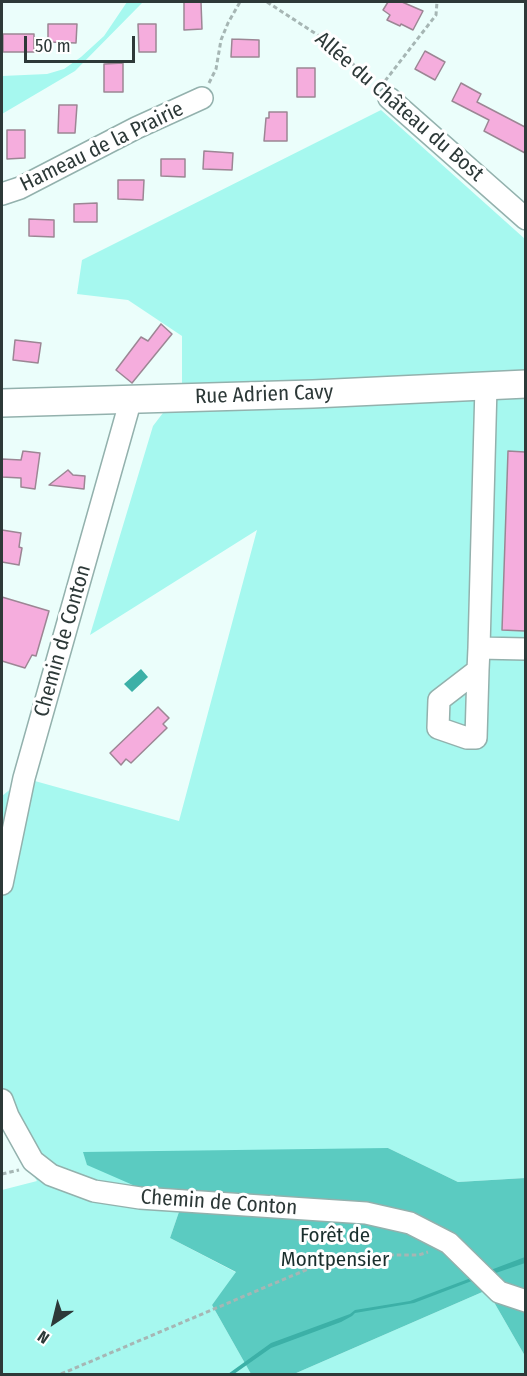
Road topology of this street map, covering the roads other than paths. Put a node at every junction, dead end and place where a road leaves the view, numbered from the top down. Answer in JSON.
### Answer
{"nodes":[{"id":1,"x":384,"y":94,"type":"road end"},
{"id":2,"x":201,"y":98,"type":"road end"},
{"id":3,"x":2,"y":194,"type":"edge"},
{"id":4,"x":525,"y":219,"type":"edge"},
{"id":5,"x":525,"y":384,"type":"edge"},
{"id":6,"x":486,"y":386,"type":"junction"},
{"id":7,"x":131,"y":399,"type":"junction"},
{"id":8,"x":2,"y":403,"type":"edge"},
{"id":9,"x":479,"y":648,"type":"junction"},
{"id":10,"x":525,"y":649,"type":"edge"},
{"id":11,"x":478,"y":670,"type":"dead end"},
{"id":12,"x":2,"y":884,"type":"edge"},
{"id":13,"x":2,"y":1100,"type":"edge"},
{"id":14,"x":525,"y":1301,"type":"edge"}],
"edges":[{"from":1,"to":4,"type":"street","name":"Allée du Château du Bost"},
{"from":2,"to":3,"type":"street","name":"Hameau de la Prairie"},
{"from":5,"to":6,"type":"main road","name":"Rue Adrien Cavy"},
{"from":6,"to":7,"type":"main road","name":"Rue Adrien Cavy"},
{"from":6,"to":9,"type":"street"},
{"from":7,"to":8,"type":"main road","name":"Rue Adrien Cavy"},
{"from":7,"to":12,"type":"street","name":"Chemin de Conton"},
{"from":9,"to":10,"type":"street"},
{"from":9,"to":11,"type":"street"},
{"from":13,"to":14,"type":"street","name":"Chemin de Conton"}]}
